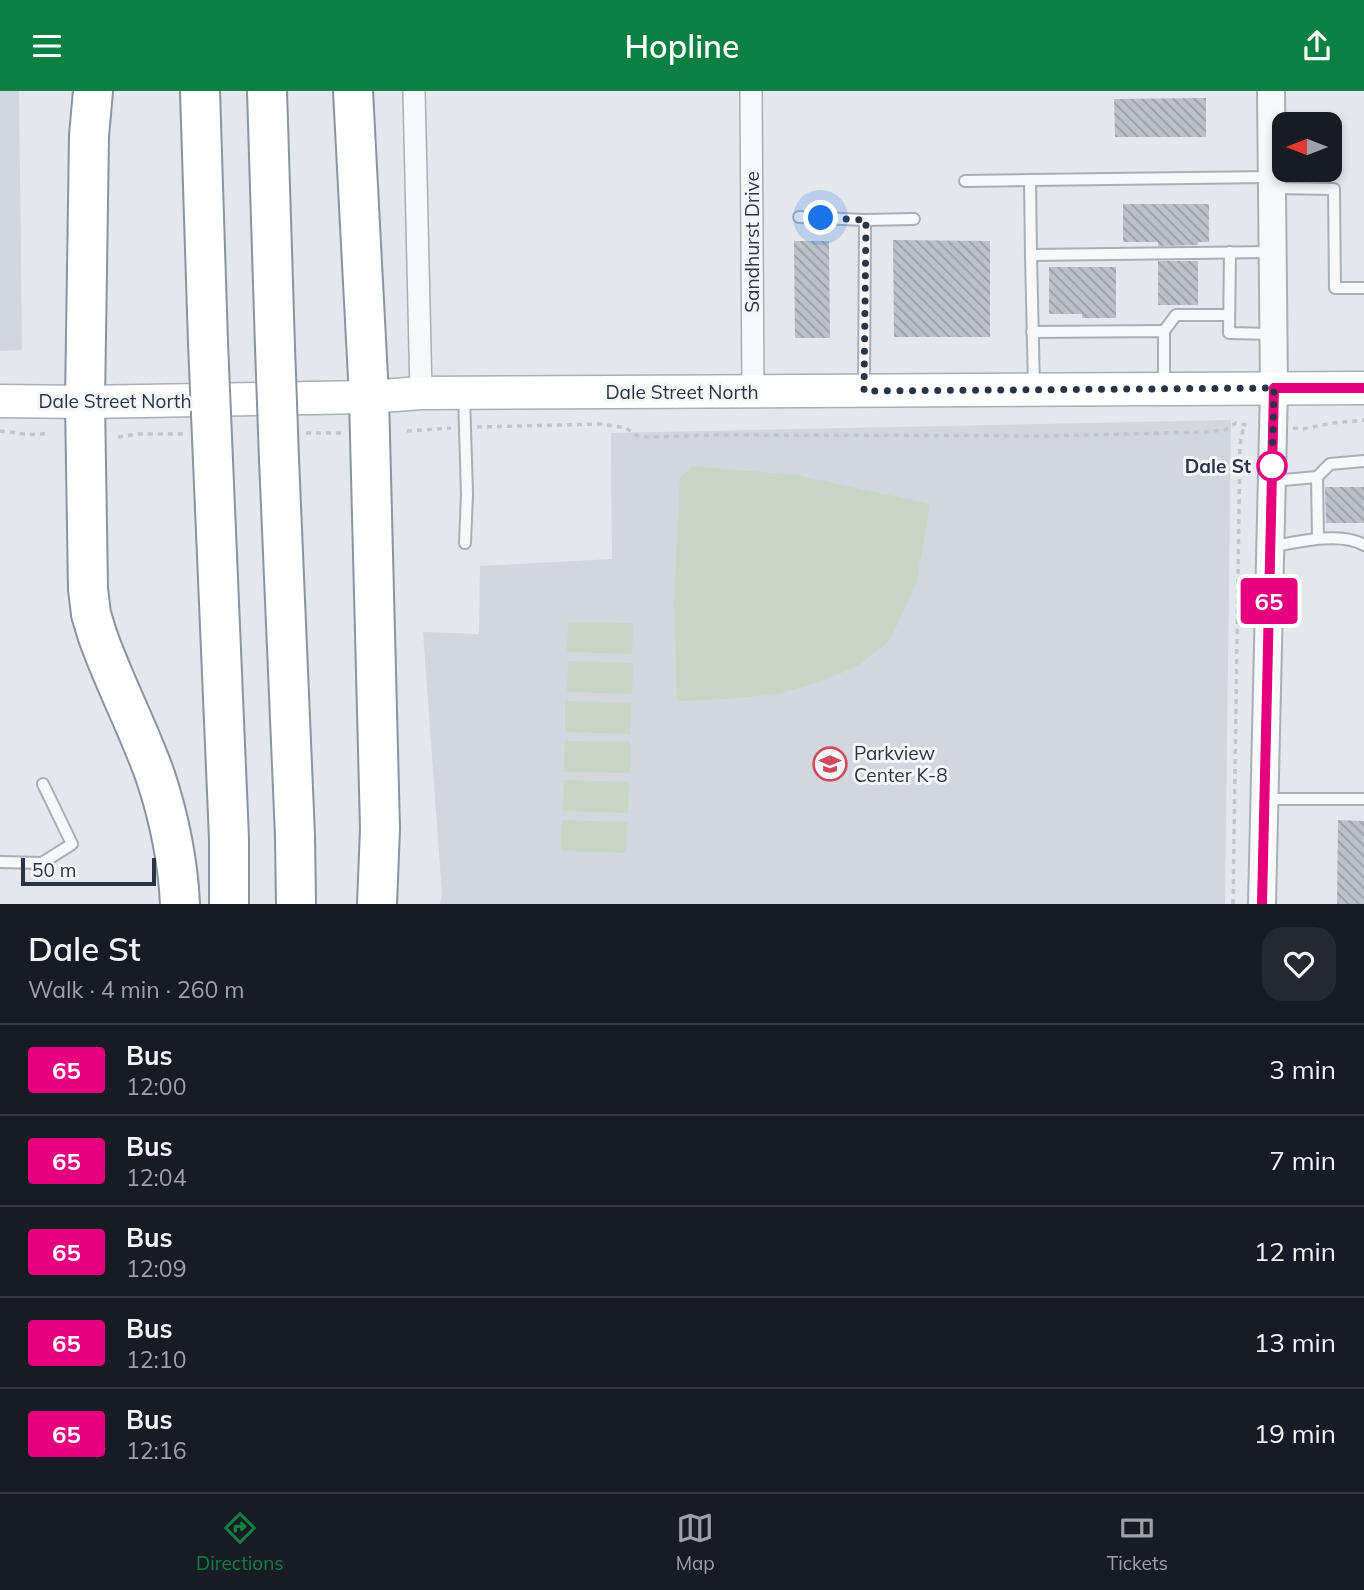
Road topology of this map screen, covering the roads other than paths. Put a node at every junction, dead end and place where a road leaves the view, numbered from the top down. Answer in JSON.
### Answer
{"nodes":[{"id":1,"x":93,"y":91,"type":"edge"},
{"id":2,"x":201,"y":91,"type":"edge"},
{"id":3,"x":267,"y":91,"type":"edge"},
{"id":4,"x":353,"y":91,"type":"edge"},
{"id":5,"x":377,"y":91,"type":"edge"},
{"id":6,"x":414,"y":91,"type":"edge"},
{"id":7,"x":751,"y":91,"type":"edge"},
{"id":8,"x":1271,"y":91,"type":"edge"},
{"id":9,"x":1030,"y":180,"type":"junction"},
{"id":10,"x":965,"y":181,"type":"dead end"},
{"id":11,"x":1272,"y":182,"type":"junction"},
{"id":12,"x":799,"y":218,"type":"dead end"},
{"id":13,"x":914,"y":219,"type":"dead end"},
{"id":14,"x":866,"y":220,"type":"junction"},
{"id":15,"x":1273,"y":251,"type":"junction"},
{"id":16,"x":1230,"y":252,"type":"junction"},
{"id":17,"x":1031,"y":255,"type":"junction"},
{"id":18,"x":361,"y":258,"type":"junction"},
{"id":19,"x":1364,"y":288,"type":"edge"},
{"id":20,"x":1229,"y":314,"type":"junction"},
{"id":21,"x":1164,"y":331,"type":"junction"},
{"id":22,"x":1032,"y":332,"type":"junction"},
{"id":23,"x":1273,"y":334,"type":"junction"},
{"id":24,"x":1274,"y":388,"type":"junction"},
{"id":25,"x":1364,"y":388,"type":"edge"},
{"id":26,"x":1164,"y":389,"type":"junction"},
{"id":27,"x":1034,"y":390,"type":"junction"},
{"id":28,"x":864,"y":391,"type":"junction"},
{"id":29,"x":753,"y":392,"type":"junction"},
{"id":30,"x":421,"y":393,"type":"junction"},
{"id":31,"x":464,"y":393,"type":"junction"},
{"id":32,"x":369,"y":397,"type":"junction"},
{"id":33,"x":0,"y":401,"type":"edge"},
{"id":34,"x":85,"y":402,"type":"junction"},
{"id":35,"x":1364,"y":461,"type":"edge"},
{"id":36,"x":1317,"y":477,"type":"junction"},
{"id":37,"x":1272,"y":481,"type":"junction"},
{"id":38,"x":1318,"y":538,"type":"junction"},
{"id":39,"x":465,"y":543,"type":"dead end"},
{"id":40,"x":1364,"y":545,"type":"edge"},
{"id":41,"x":1270,"y":547,"type":"junction"},
{"id":42,"x":43,"y":784,"type":"dead end"},
{"id":43,"x":1264,"y":799,"type":"junction"},
{"id":44,"x":1364,"y":799,"type":"edge"},
{"id":45,"x":0,"y":862,"type":"edge"},
{"id":46,"x":180,"y":904,"type":"edge"},
{"id":47,"x":229,"y":904,"type":"edge"},
{"id":48,"x":296,"y":904,"type":"edge"},
{"id":49,"x":377,"y":904,"type":"edge"},
{"id":50,"x":1262,"y":904,"type":"edge"}],
"edges":[{"from":1,"to":34,"type":"highway"},
{"from":2,"to":47,"type":"highway","bridge":true},
{"from":3,"to":48,"type":"highway","bridge":true},
{"from":4,"to":18,"type":"highway"},
{"from":5,"to":18,"type":"highway"},
{"from":6,"to":30,"type":"street"},
{"from":7,"to":29,"type":"street","name":"Sandhurst Drive"},
{"from":8,"to":11,"type":"street"},
{"from":9,"to":10,"type":"lane"},
{"from":9,"to":11,"type":"lane"},
{"from":9,"to":17,"type":"lane"},
{"from":11,"to":15,"type":"street"},
{"from":11,"to":19,"type":"lane"},
{"from":12,"to":14,"type":"lane"},
{"from":13,"to":14,"type":"lane"},
{"from":14,"to":28,"type":"lane"},
{"from":15,"to":16,"type":"lane"},
{"from":15,"to":23,"type":"street"},
{"from":16,"to":17,"type":"lane"},
{"from":16,"to":20,"type":"lane"},
{"from":17,"to":22,"type":"lane"},
{"from":18,"to":32,"type":"highway"},
{"from":20,"to":21,"type":"lane"},
{"from":20,"to":23,"type":"lane"},
{"from":21,"to":22,"type":"lane"},
{"from":21,"to":26,"type":"lane"},
{"from":22,"to":27,"type":"lane"},
{"from":23,"to":24,"type":"street"},
{"from":24,"to":25,"type":"main road","name":"Dale Street North"},
{"from":24,"to":26,"type":"main road","name":"Dale Street North"},
{"from":24,"to":37,"type":"street"},
{"from":26,"to":27,"type":"main road","name":"Dale Street North"},
{"from":27,"to":28,"type":"main road","name":"Dale Street North"},
{"from":28,"to":29,"type":"main road","name":"Dale Street North"},
{"from":29,"to":31,"type":"main road","name":"Dale Street North"},
{"from":30,"to":31,"type":"main road","name":"Dale Street North"},
{"from":30,"to":32,"type":"main road","name":"Dale Street North"},
{"from":31,"to":39,"type":"lane"},
{"from":32,"to":34,"type":"main road","name":"Dale Street North"},
{"from":32,"to":49,"type":"highway"},
{"from":33,"to":34,"type":"main road","name":"Dale Street North"},
{"from":34,"to":46,"type":"highway"},
{"from":35,"to":36,"type":"lane"},
{"from":36,"to":37,"type":"lane"},
{"from":36,"to":38,"type":"lane"},
{"from":37,"to":41,"type":"street"},
{"from":38,"to":40,"type":"lane"},
{"from":38,"to":41,"type":"lane"},
{"from":41,"to":43,"type":"street"},
{"from":42,"to":45,"type":"lane"},
{"from":43,"to":44,"type":"lane"},
{"from":43,"to":50,"type":"street"}]}
